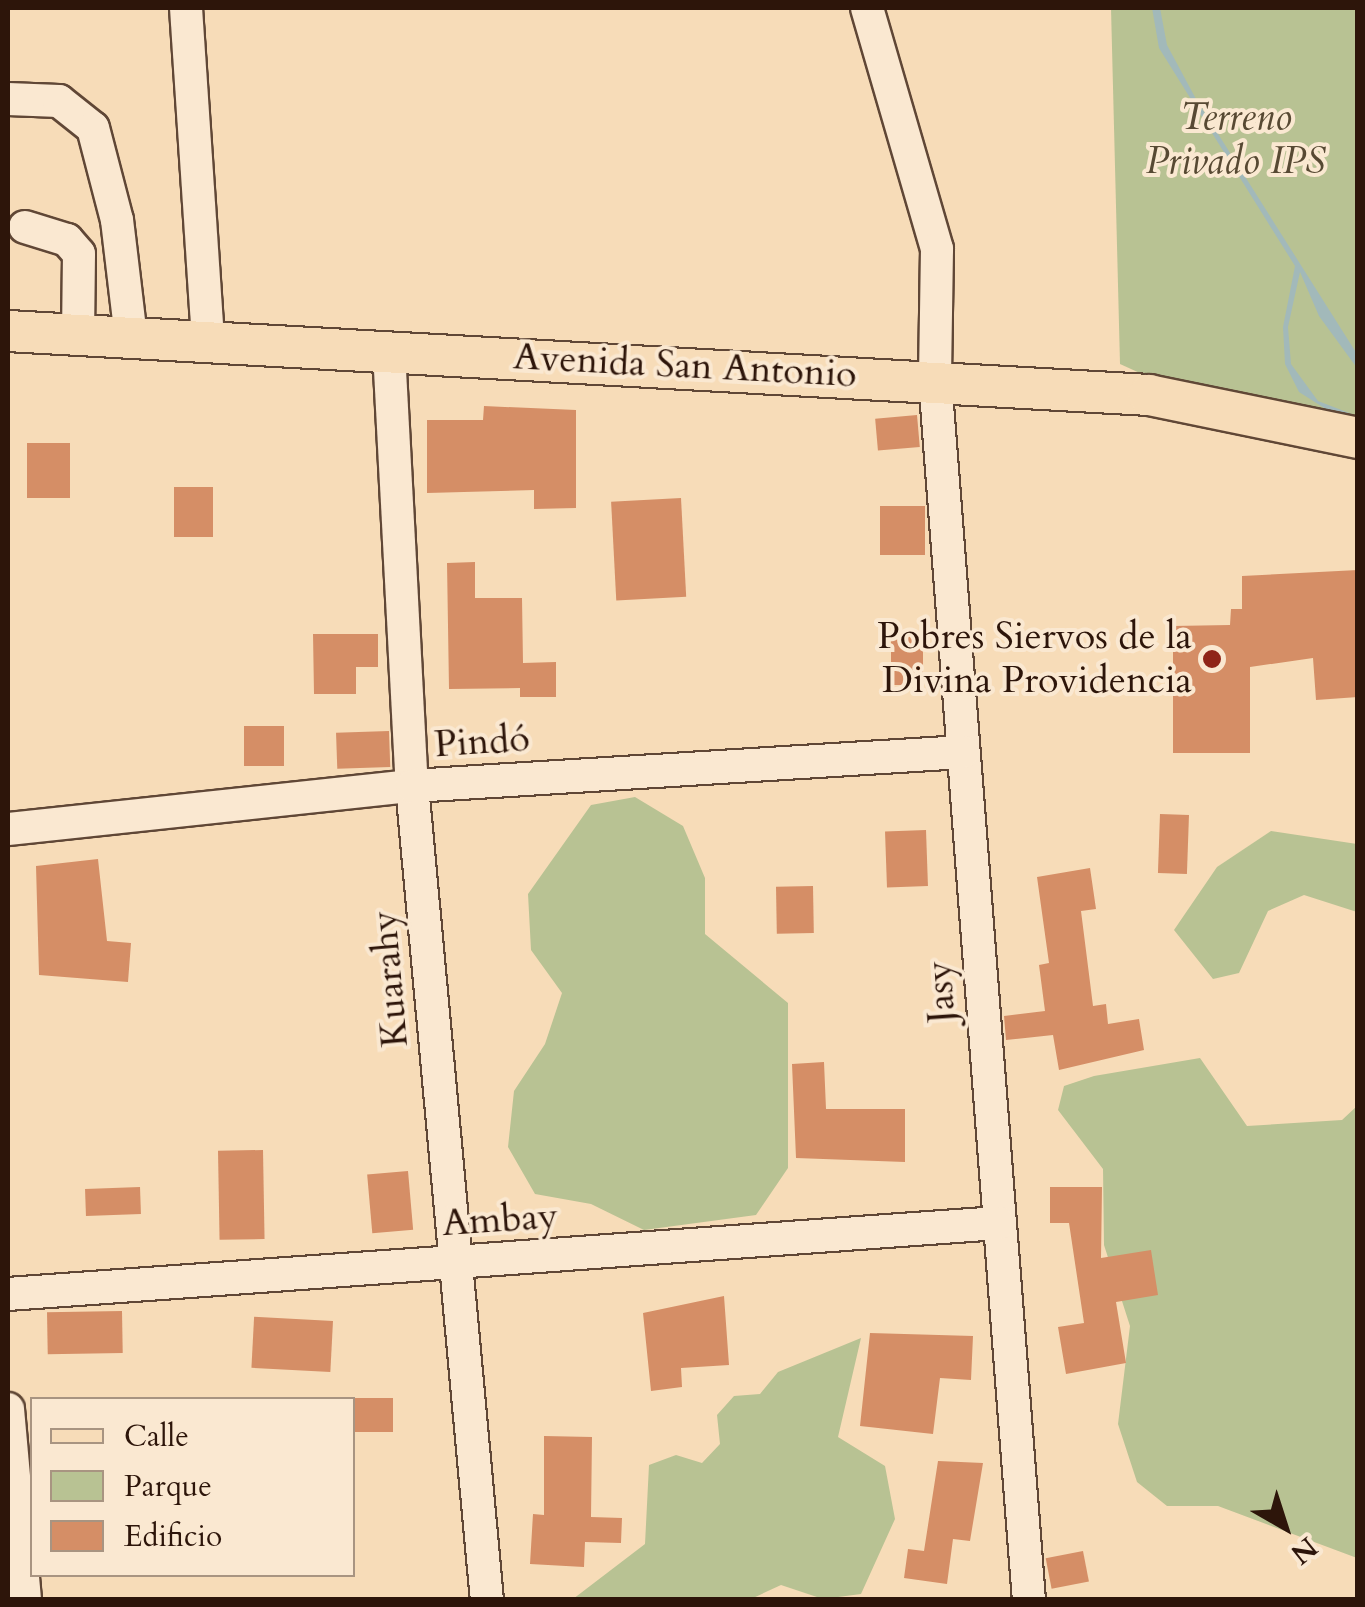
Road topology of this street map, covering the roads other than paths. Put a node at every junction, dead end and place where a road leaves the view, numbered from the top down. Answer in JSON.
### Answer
{"nodes":[{"id":1,"x":186,"y":8,"type":"edge"},
{"id":2,"x":868,"y":8,"type":"edge"},
{"id":3,"x":8,"y":100,"type":"edge"},
{"id":4,"x":25,"y":227,"type":"dead end"},
{"id":5,"x":8,"y":331,"type":"edge"},
{"id":6,"x":78,"y":335,"type":"junction"},
{"id":7,"x":130,"y":338,"type":"junction"},
{"id":8,"x":208,"y":342,"type":"junction"},
{"id":9,"x":389,"y":350,"type":"junction"},
{"id":10,"x":936,"y":379,"type":"junction"},
{"id":11,"x":1358,"y":438,"type":"edge"},
{"id":12,"x":963,"y":752,"type":"junction"},
{"id":13,"x":412,"y":786,"type":"junction"},
{"id":14,"x":8,"y":829,"type":"edge"},
{"id":15,"x":998,"y":1223,"type":"junction"},
{"id":16,"x":456,"y":1264,"type":"junction"},
{"id":17,"x":8,"y":1294,"type":"edge"},
{"id":18,"x":8,"y":1410,"type":"edge"},
{"id":19,"x":24,"y":1600,"type":"edge"},
{"id":20,"x":487,"y":1600,"type":"edge"},
{"id":21,"x":1029,"y":1600,"type":"edge"}],
"edges":[{"from":1,"to":8,"type":"street"},
{"from":2,"to":10,"type":"street","name":"Jasy"},
{"from":3,"to":7,"type":"street"},
{"from":4,"to":6,"type":"street"},
{"from":5,"to":6,"type":"main road","name":"Avenida San Antonio"},
{"from":6,"to":7,"type":"main road","name":"Avenida San Antonio"},
{"from":7,"to":8,"type":"main road","name":"Avenida San Antonio"},
{"from":8,"to":9,"type":"main road","name":"Avenida San Antonio"},
{"from":9,"to":10,"type":"main road","name":"Avenida San Antonio"},
{"from":9,"to":13,"type":"street","name":"Kuarahy"},
{"from":10,"to":11,"type":"main road","name":"Avenida San Antonio"},
{"from":10,"to":12,"type":"street","name":"Jasy"},
{"from":12,"to":13,"type":"street","name":"Pindó"},
{"from":12,"to":15,"type":"street","name":"Jasy"},
{"from":13,"to":14,"type":"street","name":"Pindó"},
{"from":13,"to":16,"type":"street","name":"Kuarahy"},
{"from":15,"to":16,"type":"street","name":"Ambay"},
{"from":15,"to":21,"type":"street","name":"Jasy"},
{"from":16,"to":17,"type":"street","name":"Ambay"},
{"from":16,"to":20,"type":"street","name":"Kuarahy"},
{"from":18,"to":19,"type":"street"}]}
